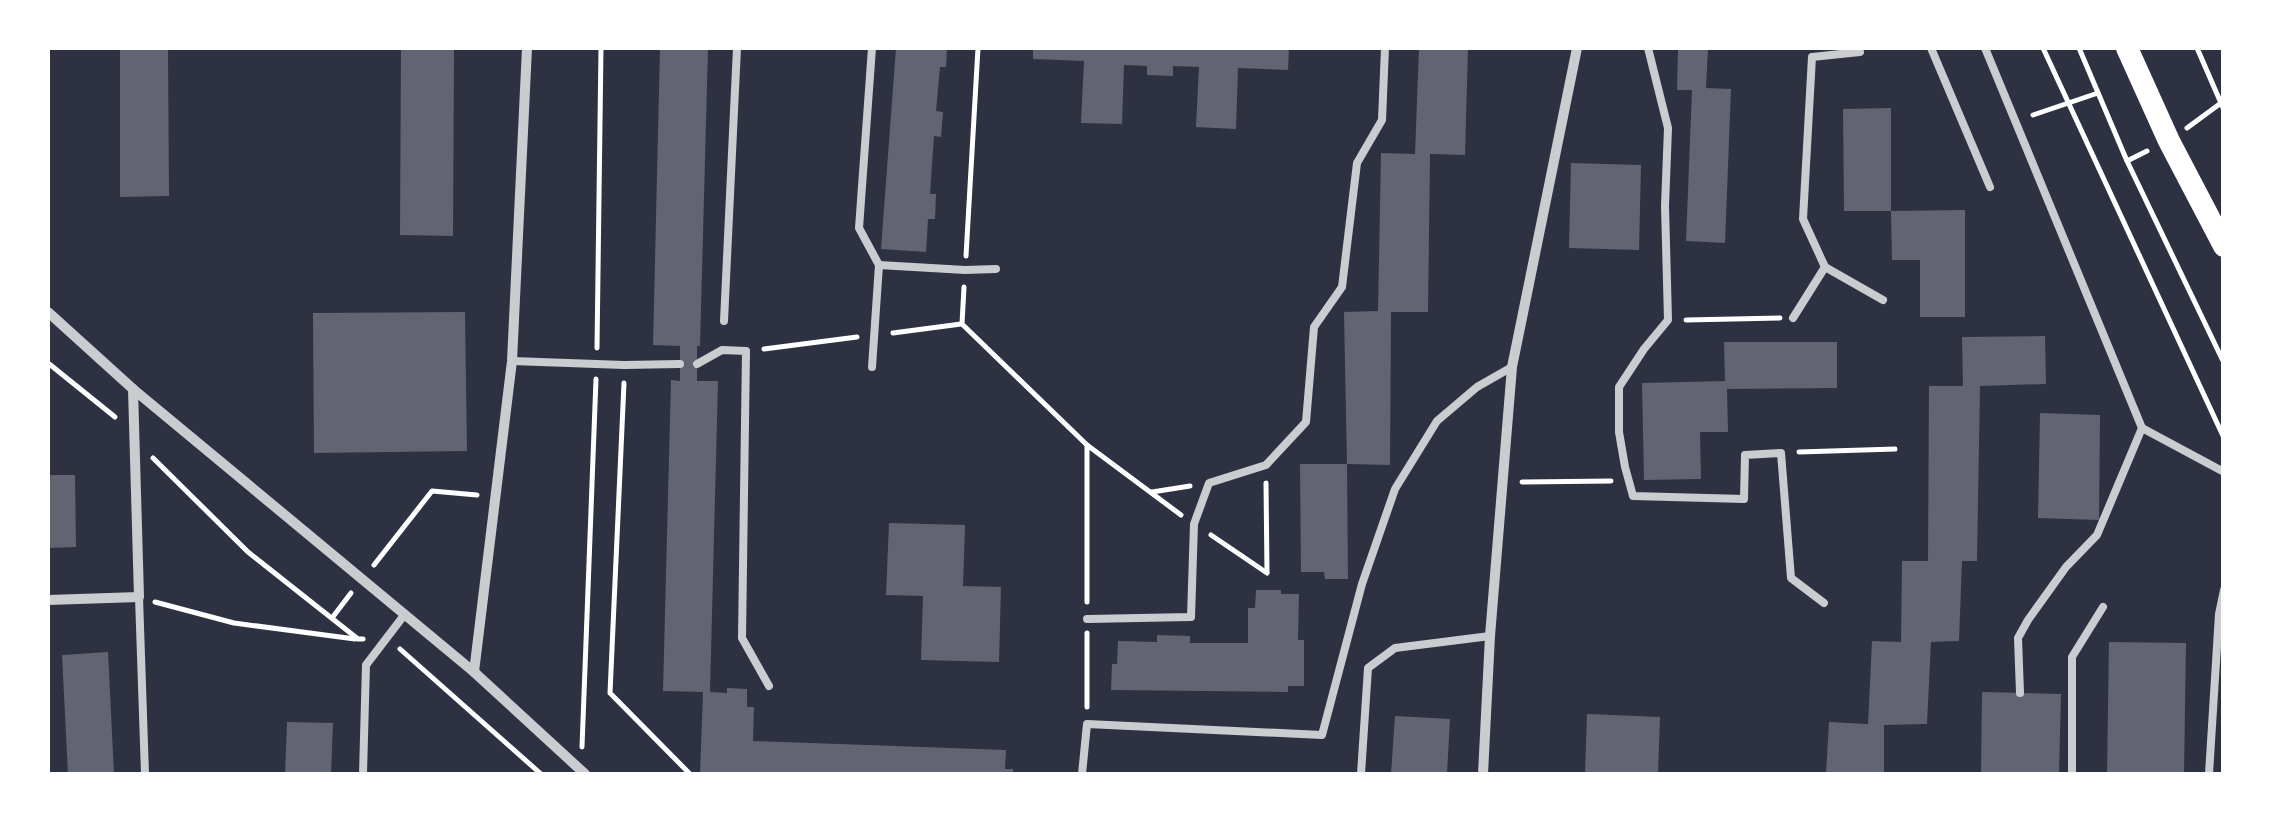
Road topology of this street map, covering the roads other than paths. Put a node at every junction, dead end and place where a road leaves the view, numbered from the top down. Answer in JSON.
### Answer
{"nodes":[{"id":1,"x":527,"y":48,"type":"edge"},
{"id":2,"x":736,"y":48,"type":"edge"},
{"id":3,"x":872,"y":48,"type":"edge"},
{"id":4,"x":1385,"y":48,"type":"edge"},
{"id":5,"x":1577,"y":48,"type":"edge"},
{"id":6,"x":1648,"y":48,"type":"edge"},
{"id":7,"x":1931,"y":48,"type":"edge"},
{"id":8,"x":1984,"y":48,"type":"edge"},
{"id":9,"x":2127,"y":48,"type":"edge"},
{"id":10,"x":1860,"y":52,"type":"dead end"},
{"id":11,"x":1990,"y":187,"type":"dead end"},
{"id":12,"x":2224,"y":246,"type":"edge"},
{"id":13,"x":879,"y":265,"type":"junction"},
{"id":14,"x":1825,"y":267,"type":"junction"},
{"id":15,"x":996,"y":269,"type":"dead end"},
{"id":16,"x":1883,"y":300,"type":"dead end"},
{"id":17,"x":48,"y":312,"type":"edge"},
{"id":18,"x":1793,"y":318,"type":"road end"},
{"id":19,"x":724,"y":321,"type":"dead end"},
{"id":20,"x":512,"y":362,"type":"junction"},
{"id":21,"x":680,"y":364,"type":"dead end"},
{"id":22,"x":697,"y":364,"type":"dead end"},
{"id":23,"x":872,"y":367,"type":"dead end"},
{"id":24,"x":1512,"y":367,"type":"junction"},
{"id":25,"x":134,"y":389,"type":"junction"},
{"id":26,"x":2142,"y":428,"type":"junction"},
{"id":27,"x":2224,"y":472,"type":"edge"},
{"id":28,"x":2224,"y":590,"type":"edge"},
{"id":29,"x":139,"y":597,"type":"junction"},
{"id":30,"x":48,"y":600,"type":"edge"},
{"id":31,"x":1824,"y":603,"type":"dead end"},
{"id":32,"x":2103,"y":607,"type":"dead end"},
{"id":33,"x":404,"y":614,"type":"junction"},
{"id":34,"x":1087,"y":619,"type":"road end"},
{"id":35,"x":1490,"y":636,"type":"junction"},
{"id":36,"x":474,"y":672,"type":"junction"},
{"id":37,"x":769,"y":686,"type":"dead end"},
{"id":38,"x":2020,"y":693,"type":"dead end"},
{"id":39,"x":583,"y":773,"type":"edge"},
{"id":40,"x":146,"y":774,"type":"edge"},
{"id":41,"x":363,"y":774,"type":"edge"},
{"id":42,"x":1082,"y":774,"type":"edge"},
{"id":43,"x":1361,"y":774,"type":"edge"},
{"id":44,"x":1483,"y":774,"type":"edge"},
{"id":45,"x":2072,"y":774,"type":"edge"},
{"id":46,"x":2210,"y":774,"type":"edge"}],
"edges":[{"from":1,"to":20,"type":"street"},
{"from":2,"to":19,"type":"lane"},
{"from":3,"to":13,"type":"lane"},
{"from":4,"to":34,"type":"lane"},
{"from":5,"to":24,"type":"street"},
{"from":6,"to":31,"type":"lane"},
{"from":7,"to":11,"type":"lane"},
{"from":8,"to":26,"type":"lane"},
{"from":9,"to":12,"type":"main road"},
{"from":10,"to":14,"type":"lane"},
{"from":13,"to":15,"type":"lane"},
{"from":13,"to":23,"type":"lane"},
{"from":14,"to":16,"type":"lane"},
{"from":14,"to":18,"type":"lane"},
{"from":17,"to":25,"type":"street"},
{"from":20,"to":21,"type":"lane"},
{"from":20,"to":36,"type":"street"},
{"from":22,"to":37,"type":"lane"},
{"from":24,"to":35,"type":"street"},
{"from":24,"to":42,"type":"lane"},
{"from":25,"to":29,"type":"street"},
{"from":25,"to":33,"type":"street"},
{"from":26,"to":27,"type":"lane"},
{"from":26,"to":38,"type":"lane"},
{"from":28,"to":46,"type":"lane"},
{"from":29,"to":30,"type":"street"},
{"from":29,"to":40,"type":"lane"},
{"from":32,"to":45,"type":"lane"},
{"from":33,"to":36,"type":"street"},
{"from":33,"to":41,"type":"lane"},
{"from":35,"to":43,"type":"lane"},
{"from":35,"to":44,"type":"street"},
{"from":36,"to":39,"type":"street"}]}
